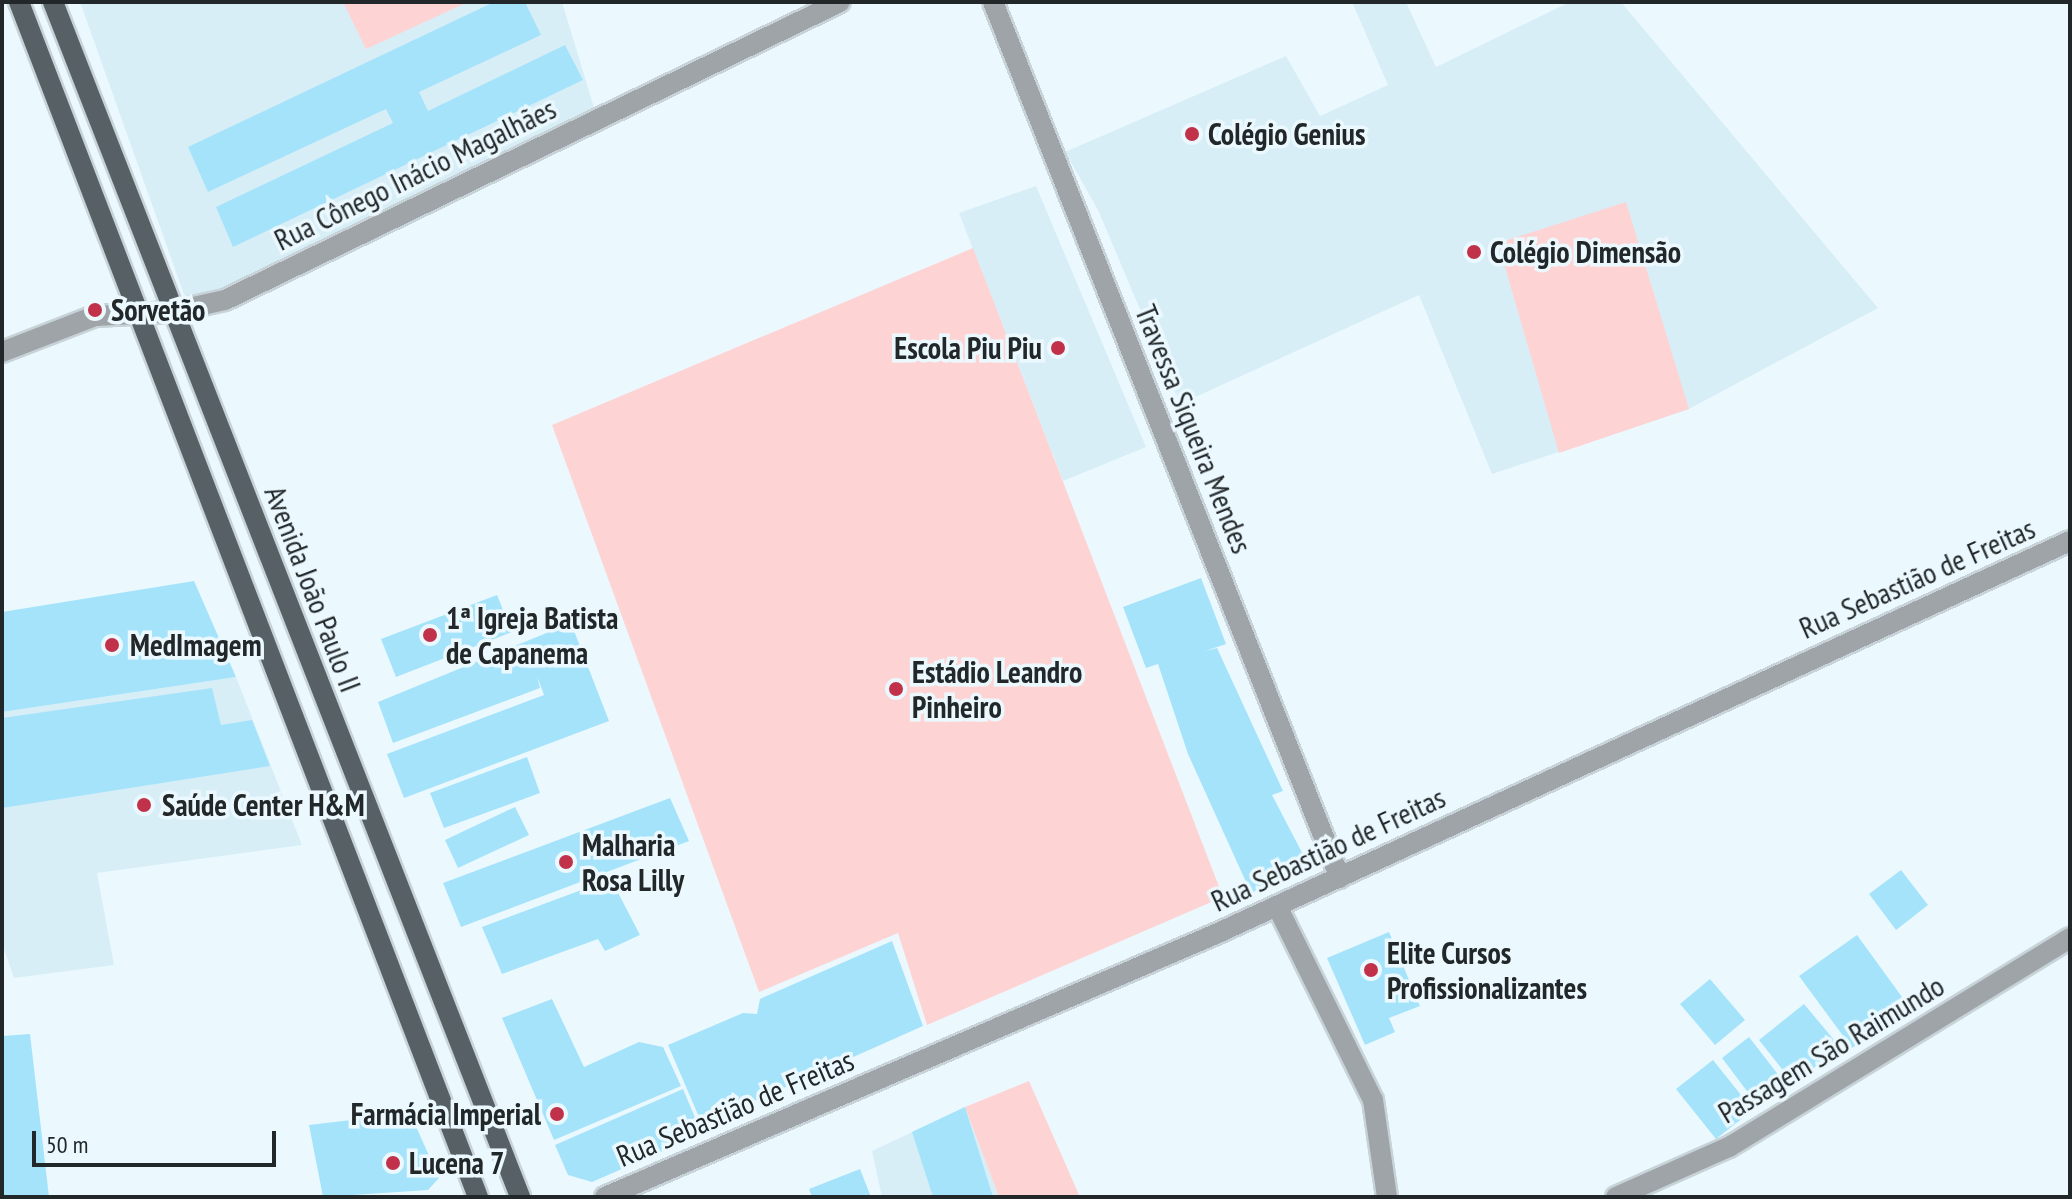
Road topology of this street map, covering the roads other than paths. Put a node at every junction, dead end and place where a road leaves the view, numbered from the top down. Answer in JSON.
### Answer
{"nodes":[{"id":1,"x":19,"y":2,"type":"edge"},
{"id":2,"x":53,"y":2,"type":"edge"},
{"id":3,"x":840,"y":2,"type":"edge"},
{"id":4,"x":993,"y":2,"type":"edge"},
{"id":5,"x":138,"y":311,"type":"junction"},
{"id":6,"x":171,"y":312,"type":"junction"},
{"id":7,"x":2,"y":352,"type":"edge"},
{"id":8,"x":2070,"y":541,"type":"edge"},
{"id":9,"x":1340,"y":878,"type":"junction"},
{"id":10,"x":1277,"y":906,"type":"junction"},
{"id":11,"x":2070,"y":938,"type":"edge"},
{"id":12,"x":478,"y":1197,"type":"edge"},
{"id":13,"x":520,"y":1197,"type":"edge"},
{"id":14,"x":605,"y":1197,"type":"edge"},
{"id":15,"x":1387,"y":1197,"type":"edge"},
{"id":16,"x":1616,"y":1197,"type":"edge"}],
"edges":[{"from":1,"to":5,"type":"main road"},
{"from":2,"to":6,"type":"main road","name":"Avenida João Paulo II"},
{"from":3,"to":6,"type":"street","name":"Rua Cônego Inácio Magalhães"},
{"from":4,"to":9,"type":"street","name":"Travessa Siqueira Mendes"},
{"from":5,"to":6,"type":"street","name":"Rua Cônego Inácio Magalhães"},
{"from":5,"to":7,"type":"street","name":"Rua Cônego Inácio Magalhães"},
{"from":5,"to":12,"type":"main road"},
{"from":6,"to":13,"type":"main road","name":"Avenida João Paulo II"},
{"from":8,"to":9,"type":"street","name":"Rua Sebastião de Freitas"},
{"from":9,"to":10,"type":"street","name":"Rua Sebastião de Freitas"},
{"from":10,"to":14,"type":"street","name":"Rua Sebastião de Freitas"},
{"from":10,"to":15,"type":"street"},
{"from":11,"to":16,"type":"street","name":"Passagem São Raimundo"}]}
